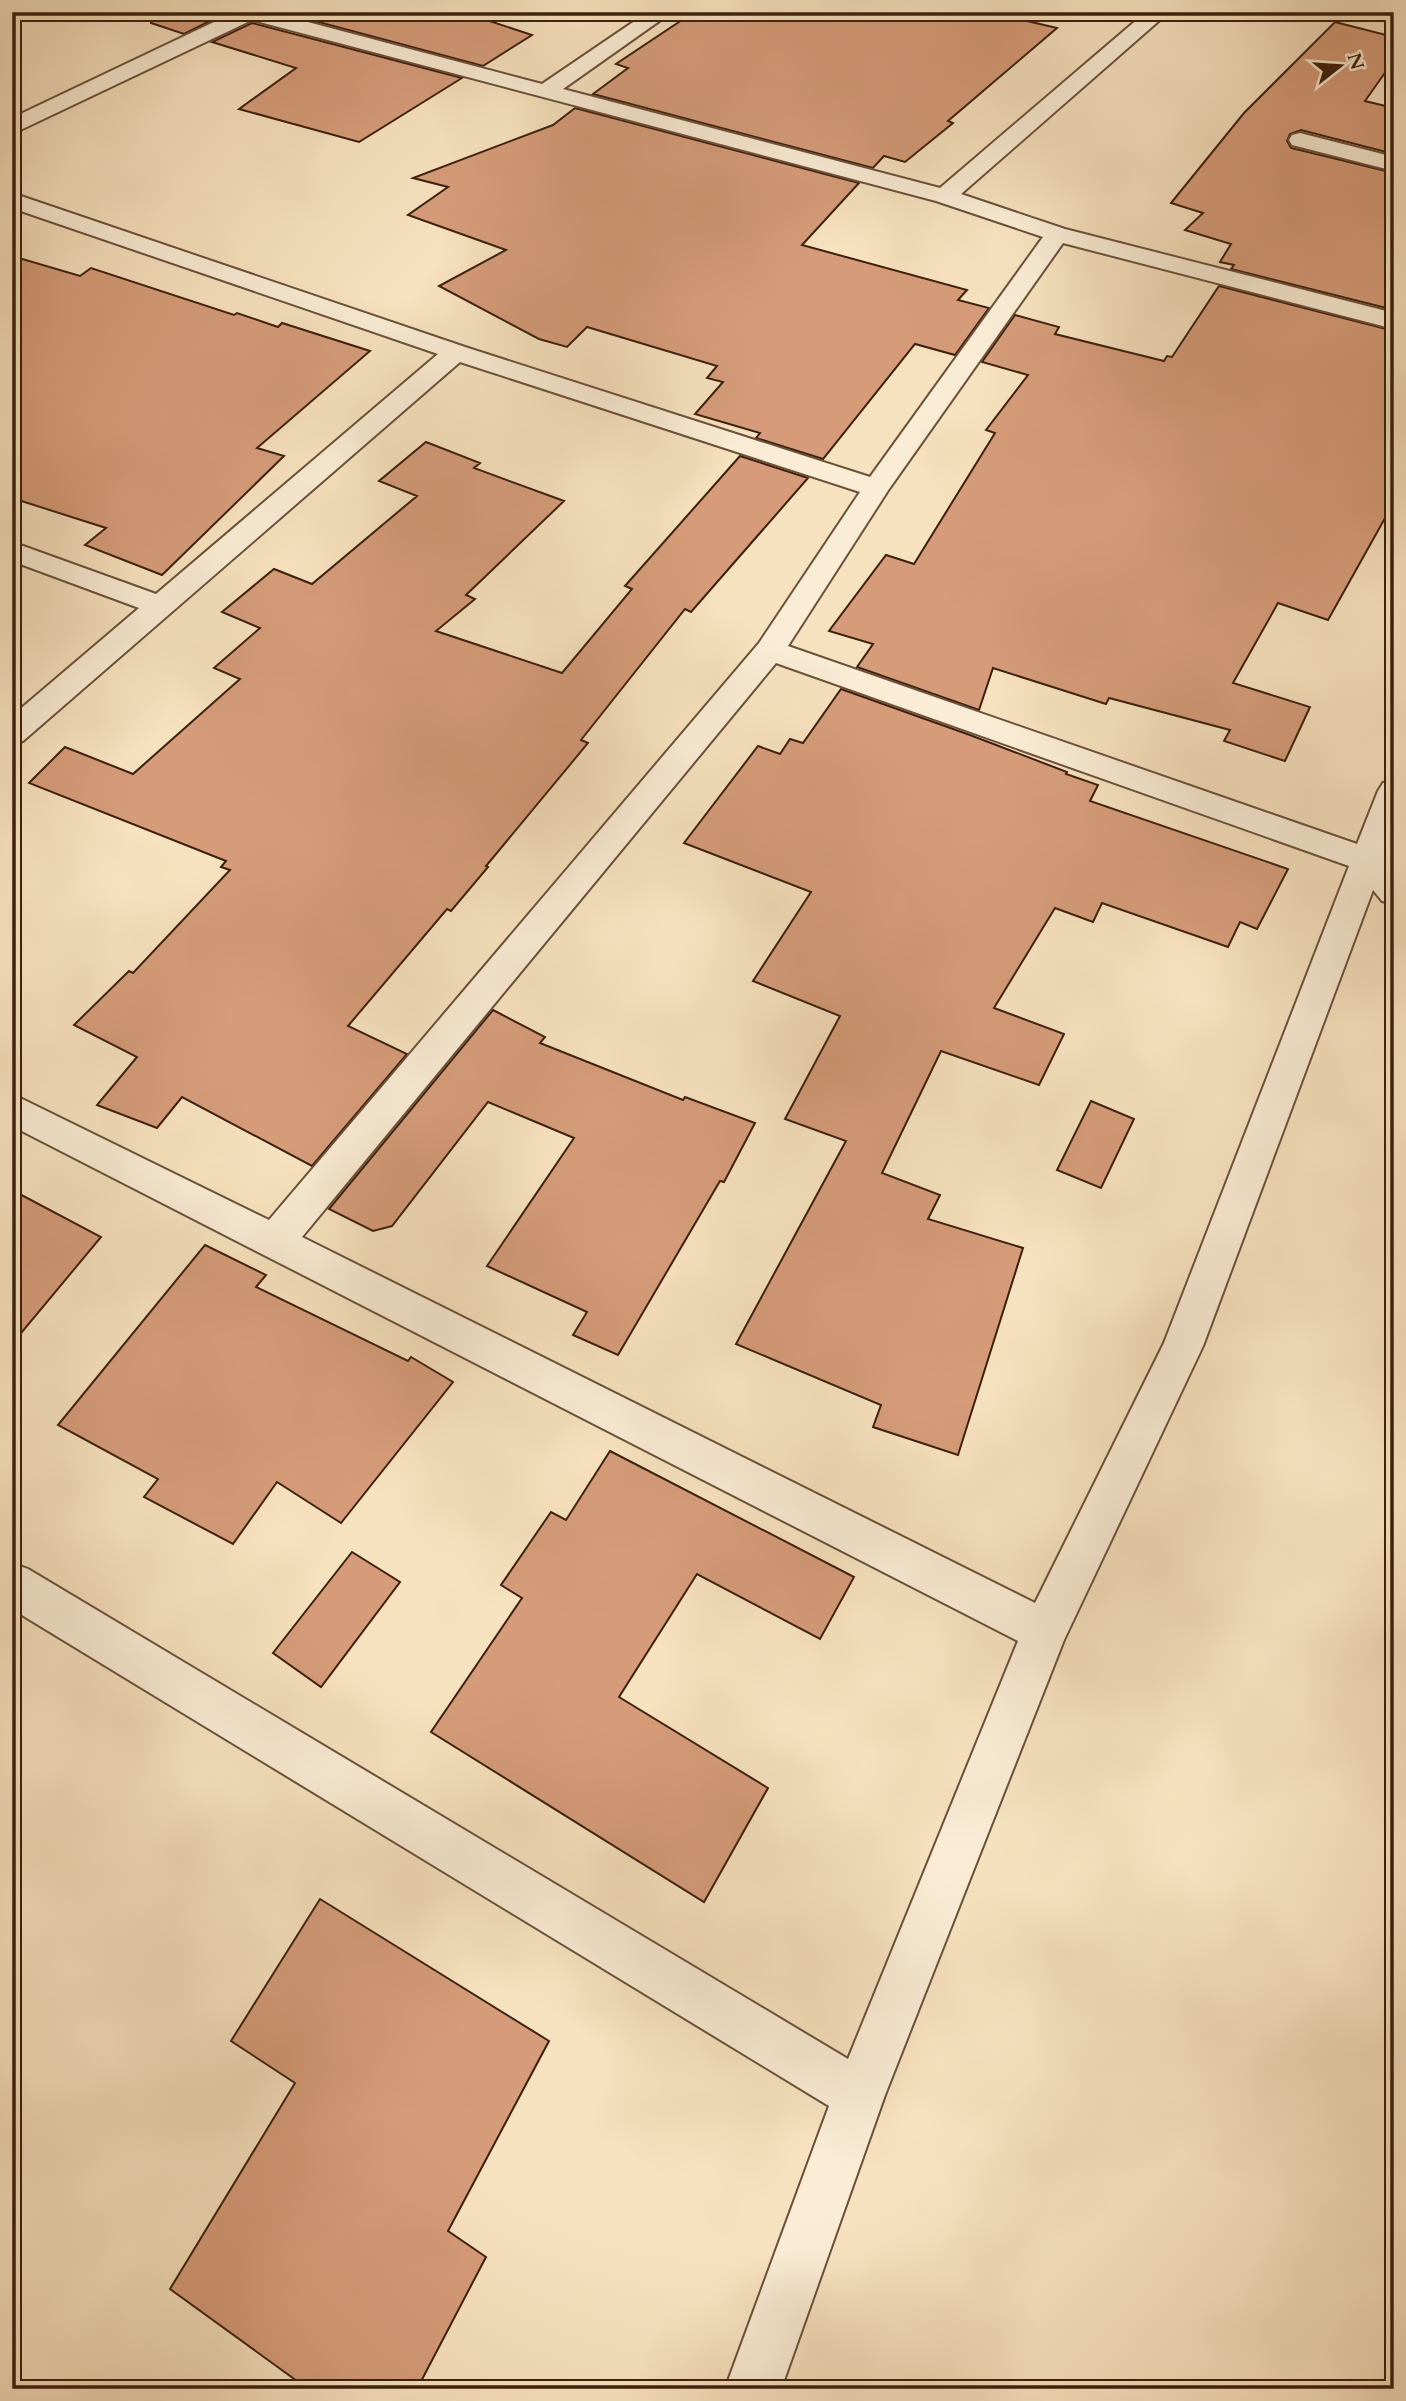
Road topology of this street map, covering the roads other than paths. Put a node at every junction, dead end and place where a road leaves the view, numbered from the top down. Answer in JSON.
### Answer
{"nodes":[{"id":1,"x":662,"y":12,"type":"edge"},
{"id":2,"x":1159,"y":12,"type":"edge"},
{"id":3,"x":247,"y":13,"type":"edge"},
{"id":4,"x":544,"y":92,"type":"junction"},
{"id":5,"x":12,"y":127,"type":"edge"},
{"id":6,"x":1300,"y":140,"type":"dead end"},
{"id":7,"x":1394,"y":164,"type":"edge"},
{"id":8,"x":944,"y":196,"type":"junction"},
{"id":9,"x":12,"y":200,"type":"edge"},
{"id":10,"x":1057,"y":233,"type":"junction"},
{"id":11,"x":1394,"y":321,"type":"edge"},
{"id":12,"x":456,"y":352,"type":"junction"},
{"id":13,"x":876,"y":488,"type":"junction"},
{"id":14,"x":12,"y":551,"type":"edge"},
{"id":15,"x":161,"y":606,"type":"junction"},
{"id":16,"x":770,"y":650,"type":"junction"},
{"id":17,"x":12,"y":733,"type":"edge"},
{"id":18,"x":1394,"y":791,"type":"edge"},
{"id":19,"x":1366,"y":860,"type":"junction"},
{"id":20,"x":1394,"y":892,"type":"edge"},
{"id":21,"x":12,"y":1109,"type":"edge"},
{"id":22,"x":274,"y":1243,"type":"junction"},
{"id":23,"x":12,"y":1584,"type":"edge"},
{"id":24,"x":1045,"y":1631,"type":"junction"},
{"id":25,"x":859,"y":2095,"type":"junction"},
{"id":26,"x":753,"y":2389,"type":"edge"}],
"edges":[{"from":1,"to":4,"type":"street"},
{"from":2,"to":8,"type":"street"},
{"from":3,"to":4,"type":"street"},
{"from":3,"to":5,"type":"street"},
{"from":4,"to":8,"type":"street"},
{"from":6,"to":7,"type":"street"},
{"from":8,"to":10,"type":"street"},
{"from":9,"to":12,"type":"street"},
{"from":10,"to":11,"type":"street"},
{"from":10,"to":13,"type":"street"},
{"from":12,"to":13,"type":"street"},
{"from":12,"to":15,"type":"street"},
{"from":13,"to":16,"type":"street"},
{"from":14,"to":15,"type":"street"},
{"from":15,"to":17,"type":"street"},
{"from":16,"to":19,"type":"street"},
{"from":16,"to":22,"type":"street"},
{"from":18,"to":19,"type":"street"},
{"from":19,"to":20,"type":"street"},
{"from":19,"to":24,"type":"street"},
{"from":21,"to":22,"type":"street"},
{"from":22,"to":24,"type":"street"},
{"from":23,"to":25,"type":"street"},
{"from":24,"to":25,"type":"street"},
{"from":25,"to":26,"type":"street"}]}
